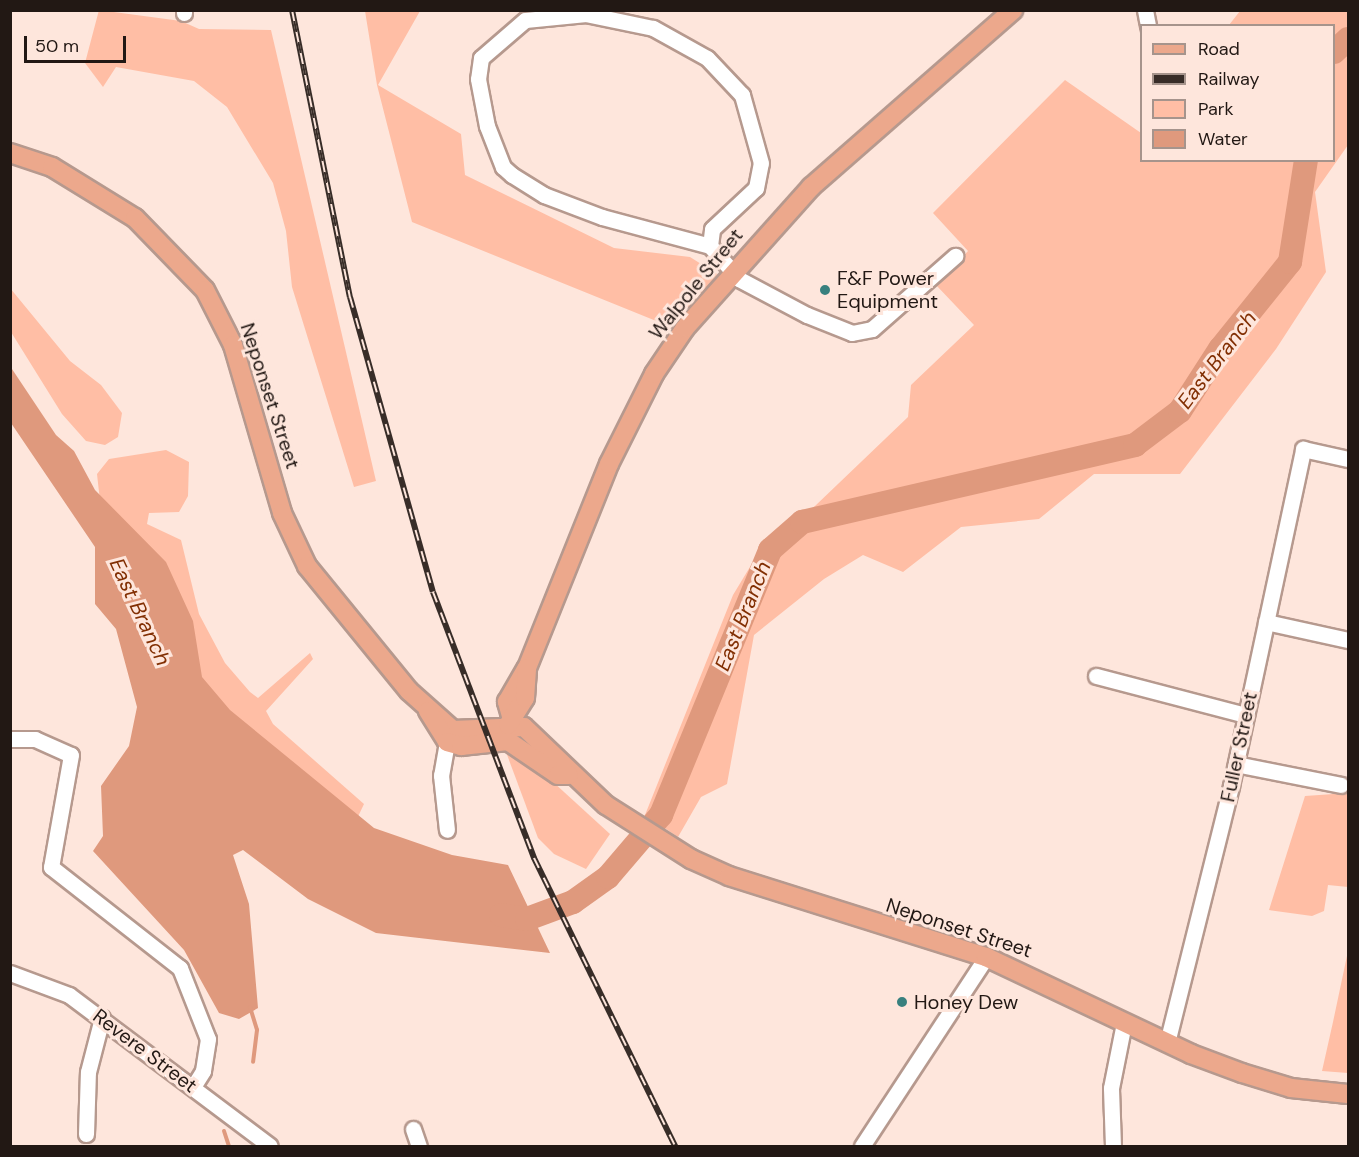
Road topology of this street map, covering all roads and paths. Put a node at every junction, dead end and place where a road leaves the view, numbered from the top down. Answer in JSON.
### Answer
{"nodes":[{"id":1,"x":1004,"y":15,"type":"edge"},
{"id":2,"x":10,"y":153,"type":"edge"},
{"id":3,"x":710,"y":246,"type":"junction"},
{"id":4,"x":955,"y":256,"type":"dead end"},
{"id":5,"x":731,"y":271,"type":"junction"},
{"id":6,"x":1348,"y":459,"type":"edge"},
{"id":7,"x":1266,"y":622,"type":"junction"},
{"id":8,"x":1348,"y":640,"type":"edge"},
{"id":9,"x":1096,"y":676,"type":"dead end"},
{"id":10,"x":428,"y":711,"type":"junction"},
{"id":11,"x":1246,"y":715,"type":"junction"},
{"id":12,"x":508,"y":727,"type":"junction"},
{"id":13,"x":10,"y":739,"type":"edge"},
{"id":14,"x":447,"y":742,"type":"junction"},
{"id":15,"x":1236,"y":764,"type":"junction"},
{"id":16,"x":1341,"y":785,"type":"dead end"},
{"id":17,"x":447,"y":830,"type":"dead end"},
{"id":18,"x":986,"y":957,"type":"junction"},
{"id":19,"x":10,"y":973,"type":"edge"},
{"id":20,"x":102,"y":1018,"type":"junction"},
{"id":21,"x":1124,"y":1023,"type":"junction"},
{"id":22,"x":1167,"y":1043,"type":"junction"},
{"id":23,"x":193,"y":1087,"type":"junction"},
{"id":24,"x":1348,"y":1094,"type":"edge"},
{"id":25,"x":413,"y":1129,"type":"dead end"},
{"id":26,"x":86,"y":1134,"type":"dead end"},
{"id":27,"x":270,"y":1146,"type":"edge"},
{"id":28,"x":419,"y":1146,"type":"edge"},
{"id":29,"x":862,"y":1146,"type":"edge"},
{"id":30,"x":1113,"y":1146,"type":"edge"}],
"edges":[{"from":1,"to":5,"type":"main road","name":"Walpole Street"},
{"from":2,"to":10,"type":"main road","name":"Neponset Street"},
{"from":3,"to":3,"type":"street"},
{"from":3,"to":5,"type":"street"},
{"from":4,"to":5,"type":"street"},
{"from":5,"to":12,"type":"main road","name":"Walpole Street"},
{"from":6,"to":7,"type":"street","name":"Fuller Street"},
{"from":7,"to":8,"type":"street"},
{"from":7,"to":11,"type":"street","name":"Fuller Street"},
{"from":9,"to":11,"type":"street"},
{"from":10,"to":12,"type":"main road","name":"Neponset Street"},
{"from":10,"to":14,"type":"main road","name":"Neponset Street"},
{"from":11,"to":15,"type":"street","name":"Fuller Street"},
{"from":12,"to":14,"type":"main road"},
{"from":12,"to":18,"type":"main road","name":"Neponset Street"},
{"from":13,"to":23,"type":"street"},
{"from":14,"to":17,"type":"street"},
{"from":15,"to":16,"type":"street"},
{"from":15,"to":22,"type":"street","name":"Fuller Street"},
{"from":18,"to":21,"type":"main road","name":"Neponset Street"},
{"from":18,"to":29,"type":"street"},
{"from":19,"to":20,"type":"street","name":"Revere Street"},
{"from":20,"to":23,"type":"street","name":"Revere Street"},
{"from":20,"to":26,"type":"street"},
{"from":21,"to":22,"type":"main road","name":"Neponset Street"},
{"from":21,"to":30,"type":"street"},
{"from":22,"to":24,"type":"main road","name":"Neponset Street"},
{"from":23,"to":27,"type":"street","name":"Revere Street"},
{"from":25,"to":28,"type":"street"}]}
